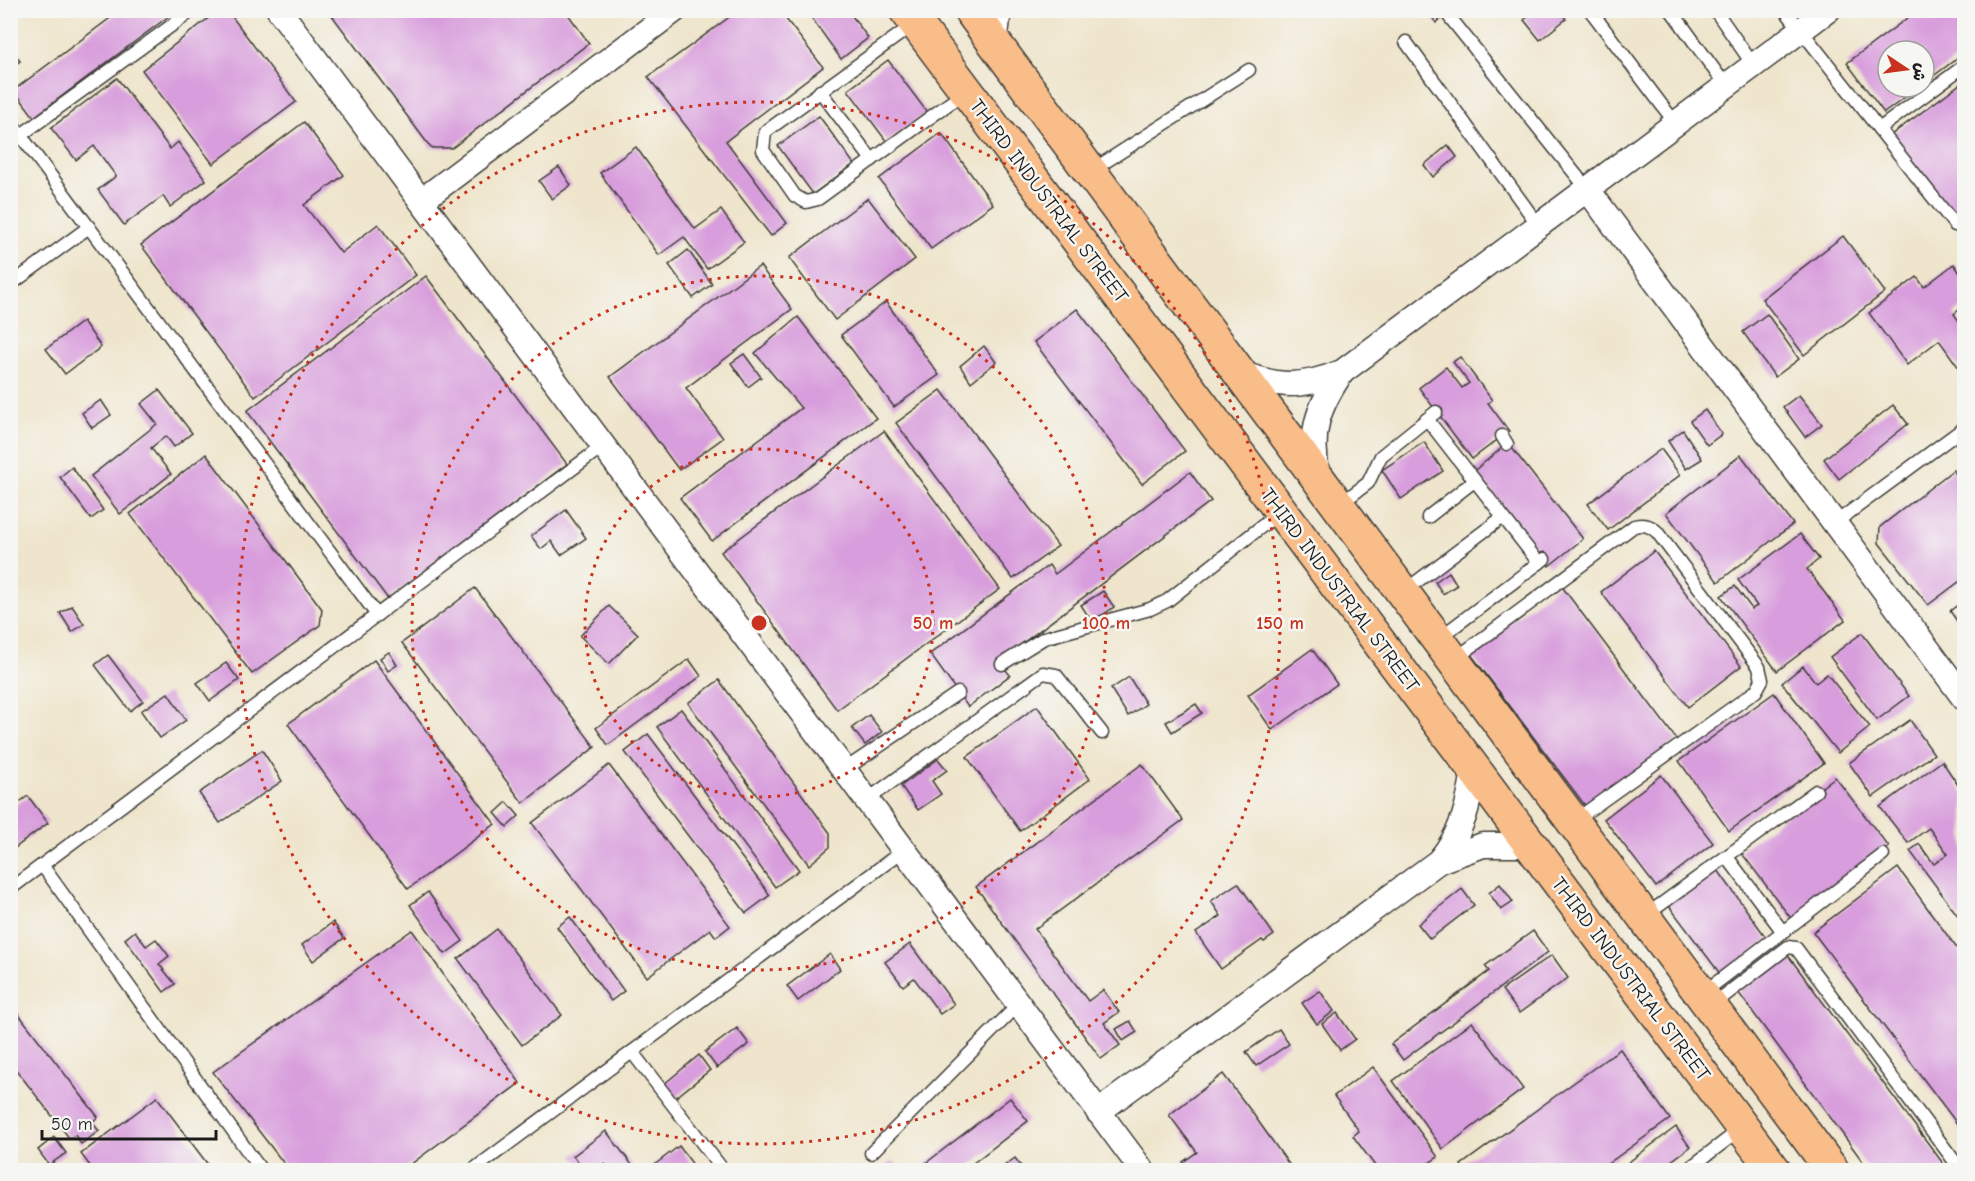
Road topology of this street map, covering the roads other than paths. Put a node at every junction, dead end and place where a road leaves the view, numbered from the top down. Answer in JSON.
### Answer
{"nodes":[{"id":1,"x":193,"y":10,"type":"edge"},
{"id":2,"x":279,"y":10,"type":"edge"},
{"id":3,"x":675,"y":10,"type":"edge"},
{"id":4,"x":970,"y":10,"type":"edge"},
{"id":5,"x":999,"y":10,"type":"edge"},
{"id":6,"x":1444,"y":10,"type":"edge"},
{"id":7,"x":1590,"y":10,"type":"edge"},
{"id":8,"x":1671,"y":10,"type":"edge"},
{"id":9,"x":1715,"y":10,"type":"edge"},
{"id":10,"x":1785,"y":10,"type":"edge"},
{"id":11,"x":1828,"y":10,"type":"edge"},
{"id":12,"x":910,"y":17,"type":"edge"},
{"id":13,"x":1801,"y":31,"type":"junction"},
{"id":14,"x":1406,"y":42,"type":"dead end"},
{"id":15,"x":995,"y":44,"type":"junction"},
{"id":16,"x":1754,"y":66,"type":"junction"},
{"id":17,"x":1965,"y":66,"type":"edge"},
{"id":18,"x":1249,"y":70,"type":"dead end"},
{"id":19,"x":1726,"y":86,"type":"junction"},
{"id":20,"x":820,"y":91,"type":"junction"},
{"id":21,"x":966,"y":91,"type":"junction"},
{"id":22,"x":10,"y":121,"type":"edge"},
{"id":23,"x":1676,"y":124,"type":"junction"},
{"id":24,"x":1879,"y":129,"type":"junction"},
{"id":25,"x":21,"y":135,"type":"junction"},
{"id":26,"x":872,"y":160,"type":"junction"},
{"id":27,"x":1090,"y":172,"type":"junction"},
{"id":28,"x":1588,"y":190,"type":"junction"},
{"id":29,"x":421,"y":201,"type":"junction"},
{"id":30,"x":1955,"y":225,"type":"dead end"},
{"id":31,"x":1539,"y":226,"type":"junction"},
{"id":32,"x":89,"y":227,"type":"junction"},
{"id":33,"x":10,"y":285,"type":"edge"},
{"id":34,"x":1239,"y":372,"type":"junction"},
{"id":35,"x":1342,"y":372,"type":"junction"},
{"id":36,"x":1965,"y":428,"type":"edge"},
{"id":37,"x":603,"y":447,"type":"junction"},
{"id":38,"x":1474,"y":481,"type":"junction"},
{"id":39,"x":1329,"y":494,"type":"junction"},
{"id":40,"x":1281,"y":511,"type":"junction"},
{"id":41,"x":1428,"y":517,"type":"dead end"},
{"id":42,"x":1503,"y":517,"type":"junction"},
{"id":43,"x":1835,"y":523,"type":"junction"},
{"id":44,"x":1402,"y":592,"type":"junction"},
{"id":45,"x":377,"y":615,"type":"junction"},
{"id":46,"x":1445,"y":650,"type":"junction"},
{"id":47,"x":1002,"y":664,"type":"dead end"},
{"id":48,"x":958,"y":693,"type":"dead end"},
{"id":49,"x":1965,"y":698,"type":"edge"},
{"id":50,"x":1102,"y":734,"type":"dead end"},
{"id":51,"x":1474,"y":769,"type":"junction"},
{"id":52,"x":844,"y":770,"type":"junction"},
{"id":53,"x":1816,"y":791,"type":"dead end"},
{"id":54,"x":867,"y":800,"type":"junction"},
{"id":55,"x":1573,"y":822,"type":"junction"},
{"id":56,"x":1531,"y":845,"type":"junction"},
{"id":57,"x":904,"y":850,"type":"junction"},
{"id":58,"x":1883,"y":855,"type":"dead end"},
{"id":59,"x":1727,"y":857,"type":"junction"},
{"id":60,"x":1439,"y":861,"type":"junction"},
{"id":61,"x":42,"y":866,"type":"junction"},
{"id":62,"x":10,"y":889,"type":"edge"},
{"id":63,"x":1644,"y":917,"type":"junction"},
{"id":64,"x":1783,"y":932,"type":"junction"},
{"id":65,"x":1706,"y":1000,"type":"junction"},
{"id":66,"x":1019,"y":1004,"type":"junction"},
{"id":67,"x":632,"y":1052,"type":"junction"},
{"id":68,"x":1098,"y":1112,"type":"junction"},
{"id":69,"x":1742,"y":1127,"type":"junction"},
{"id":70,"x":872,"y":1153,"type":"dead end"},
{"id":71,"x":261,"y":1170,"type":"edge"},
{"id":72,"x":473,"y":1170,"type":"edge"},
{"id":73,"x":723,"y":1170,"type":"edge"},
{"id":74,"x":1142,"y":1170,"type":"edge"},
{"id":75,"x":1687,"y":1170,"type":"edge"},
{"id":76,"x":1774,"y":1170,"type":"edge"},
{"id":77,"x":1832,"y":1170,"type":"edge"},
{"id":78,"x":1961,"y":1170,"type":"edge"}],
"edges":[{"from":1,"to":25,"type":"lane"},
{"from":2,"to":29,"type":"street"},
{"from":3,"to":29,"type":"street"},
{"from":4,"to":15,"type":"main road"},
{"from":5,"to":15,"type":"street"},
{"from":6,"to":28,"type":"lane"},
{"from":7,"to":23,"type":"lane"},
{"from":8,"to":19,"type":"lane"},
{"from":9,"to":16,"type":"lane"},
{"from":10,"to":13,"type":"lane"},
{"from":11,"to":13,"type":"street"},
{"from":12,"to":20,"type":"lane"},
{"from":12,"to":21,"type":"main road","name":"THIRD INDUSTRIAL STREET"},
{"from":13,"to":16,"type":"street"},
{"from":13,"to":24,"type":"lane"},
{"from":14,"to":31,"type":"lane"},
{"from":15,"to":27,"type":"main road"},
{"from":16,"to":19,"type":"street"},
{"from":17,"to":24,"type":"lane"},
{"from":18,"to":27,"type":"lane"},
{"from":19,"to":23,"type":"street"},
{"from":20,"to":26,"type":"lane"},
{"from":20,"to":26,"type":"lane"},
{"from":21,"to":26,"type":"lane"},
{"from":21,"to":40,"type":"main road","name":"THIRD INDUSTRIAL STREET"},
{"from":22,"to":25,"type":"lane"},
{"from":23,"to":28,"type":"street"},
{"from":24,"to":30,"type":"lane"},
{"from":25,"to":32,"type":"lane"},
{"from":27,"to":34,"type":"main road"},
{"from":28,"to":31,"type":"street"},
{"from":28,"to":43,"type":"street"},
{"from":29,"to":37,"type":"street"},
{"from":31,"to":35,"type":"street"},
{"from":32,"to":33,"type":"lane"},
{"from":32,"to":45,"type":"lane"},
{"from":34,"to":35,"type":"street"},
{"from":34,"to":39,"type":"main road"},
{"from":35,"to":39,"type":"street"},
{"from":36,"to":43,"type":"lane"},
{"from":37,"to":45,"type":"lane"},
{"from":37,"to":52,"type":"street"},
{"from":38,"to":39,"type":"lane"},
{"from":38,"to":41,"type":"lane"},
{"from":38,"to":42,"type":"lane"},
{"from":39,"to":44,"type":"main road"},
{"from":40,"to":47,"type":"lane"},
{"from":40,"to":51,"type":"main road","name":"THIRD INDUSTRIAL STREET"},
{"from":42,"to":44,"type":"lane"},
{"from":42,"to":46,"type":"lane"},
{"from":43,"to":49,"type":"street"},
{"from":44,"to":46,"type":"main road"},
{"from":45,"to":61,"type":"lane"},
{"from":46,"to":55,"type":"main road"},
{"from":46,"to":55,"type":"lane"},
{"from":48,"to":52,"type":"lane"},
{"from":50,"to":54,"type":"lane"},
{"from":51,"to":56,"type":"main road","name":"THIRD INDUSTRIAL STREET"},
{"from":51,"to":60,"type":"street"},
{"from":52,"to":54,"type":"street"},
{"from":53,"to":59,"type":"lane"},
{"from":54,"to":57,"type":"street"},
{"from":55,"to":63,"type":"main road"},
{"from":56,"to":60,"type":"street"},
{"from":56,"to":69,"type":"main road","name":"THIRD INDUSTRIAL STREET"},
{"from":57,"to":66,"type":"street"},
{"from":57,"to":67,"type":"lane"},
{"from":58,"to":64,"type":"lane"},
{"from":59,"to":63,"type":"lane"},
{"from":59,"to":64,"type":"lane"},
{"from":60,"to":68,"type":"street"},
{"from":61,"to":62,"type":"lane"},
{"from":61,"to":71,"type":"lane"},
{"from":63,"to":65,"type":"main road"},
{"from":64,"to":65,"type":"lane"},
{"from":65,"to":77,"type":"main road"},
{"from":65,"to":78,"type":"lane"},
{"from":66,"to":68,"type":"street"},
{"from":66,"to":70,"type":"lane"},
{"from":67,"to":72,"type":"lane"},
{"from":67,"to":73,"type":"lane"},
{"from":68,"to":74,"type":"street"},
{"from":69,"to":75,"type":"lane"},
{"from":69,"to":76,"type":"main road","name":"THIRD INDUSTRIAL STREET"}]}
